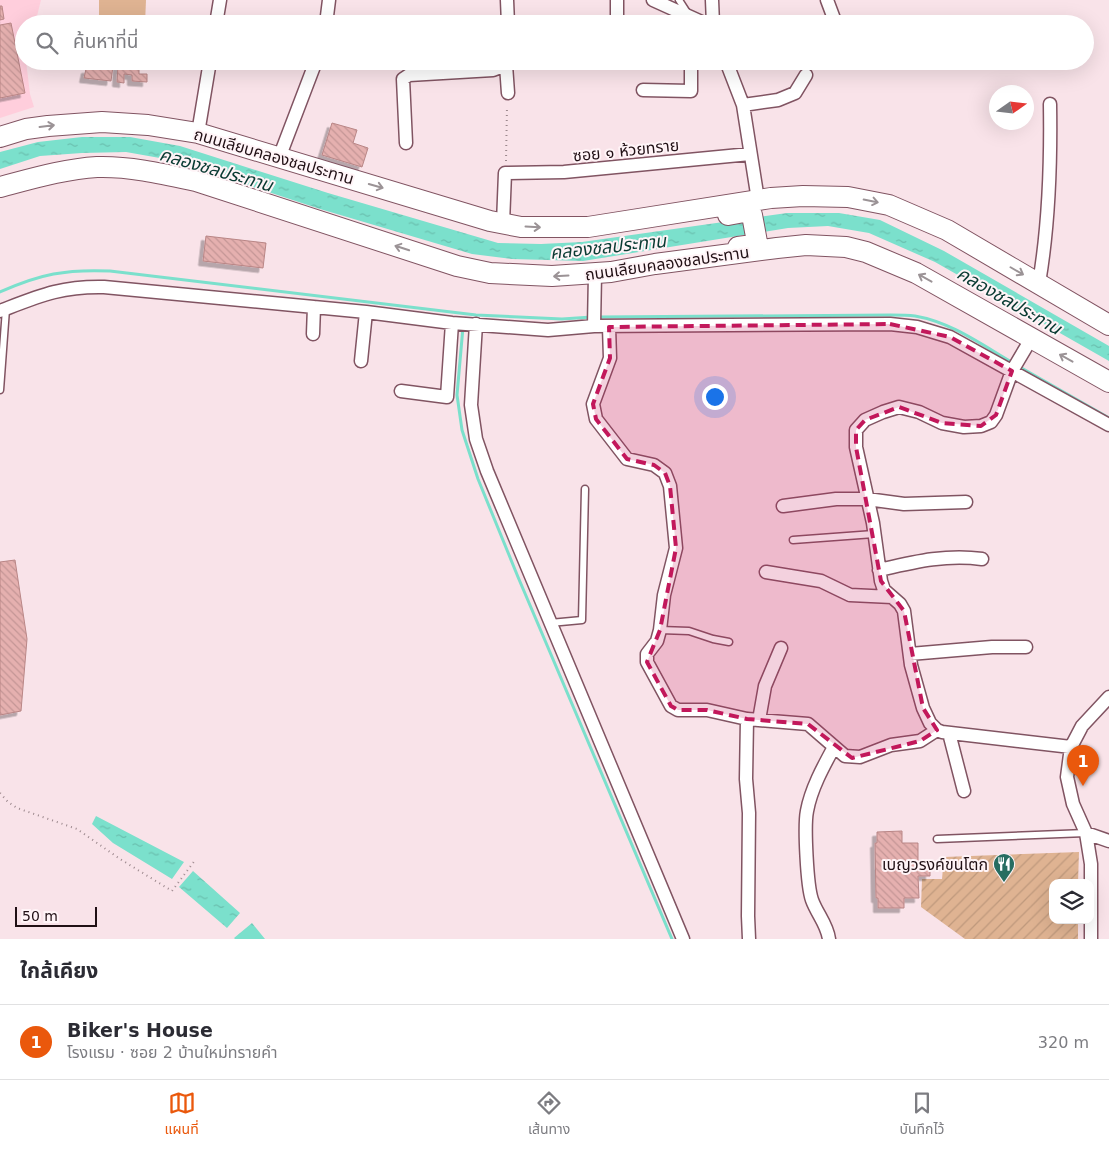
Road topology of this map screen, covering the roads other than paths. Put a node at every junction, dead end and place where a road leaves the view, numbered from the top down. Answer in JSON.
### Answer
{"nodes":[{"id":1,"x":220,"y":0,"type":"edge"},
{"id":2,"x":329,"y":0,"type":"edge"},
{"id":3,"x":507,"y":0,"type":"edge"},
{"id":4,"x":617,"y":0,"type":"edge"},
{"id":5,"x":653,"y":0,"type":"edge"},
{"id":6,"x":679,"y":0,"type":"edge"},
{"id":7,"x":712,"y":0,"type":"edge"},
{"id":8,"x":827,"y":0,"type":"edge"},
{"id":9,"x":218,"y":15,"type":"edge"},
{"id":10,"x":327,"y":15,"type":"edge"},
{"id":11,"x":508,"y":15,"type":"edge"},
{"id":12,"x":617,"y":15,"type":"edge"},
{"id":13,"x":687,"y":15,"type":"edge"},
{"id":14,"x":688,"y":15,"type":"edge"},
{"id":15,"x":713,"y":15,"type":"edge"},
{"id":16,"x":833,"y":15,"type":"edge"},
{"id":17,"x":208,"y":70,"type":"edge"},
{"id":18,"x":313,"y":70,"type":"edge"},
{"id":19,"x":493,"y":70,"type":"edge"},
{"id":20,"x":506,"y":70,"type":"edge"},
{"id":21,"x":692,"y":70,"type":"edge"},
{"id":22,"x":729,"y":70,"type":"edge"},
{"id":23,"x":806,"y":75,"type":"dead end"},
{"id":24,"x":643,"y":90,"type":"dead end"},
{"id":25,"x":508,"y":93,"type":"road end"},
{"id":26,"x":1050,"y":104,"type":"dead end"},
{"id":27,"x":743,"y":105,"type":"junction"},
{"id":28,"x":198,"y":133,"type":"junction"},
{"id":29,"x":0,"y":137,"type":"edge"},
{"id":30,"x":406,"y":142,"type":"dead end"},
{"id":31,"x":750,"y":154,"type":"junction"},
{"id":32,"x":279,"y":158,"type":"junction"},
{"id":33,"x":0,"y":187,"type":"edge"},
{"id":34,"x":757,"y":209,"type":"junction"},
{"id":35,"x":503,"y":223,"type":"junction"},
{"id":36,"x":762,"y":240,"type":"junction"},
{"id":37,"x":846,"y":247,"type":"junction"},
{"id":38,"x":655,"y":264,"type":"junction"},
{"id":39,"x":595,"y":274,"type":"junction"},
{"id":40,"x":1039,"y":283,"type":"junction"},
{"id":41,"x":314,"y":307,"type":"junction"},
{"id":42,"x":3,"y":310,"type":"edge"},
{"id":43,"x":366,"y":312,"type":"junction"},
{"id":44,"x":456,"y":323,"type":"junction"},
{"id":45,"x":594,"y":323,"type":"junction"},
{"id":46,"x":476,"y":324,"type":"junction"},
{"id":47,"x":1109,"y":325,"type":"edge"},
{"id":48,"x":609,"y":327,"type":"junction"},
{"id":49,"x":313,"y":334,"type":"dead end"},
{"id":50,"x":1026,"y":346,"type":"junction"},
{"id":51,"x":361,"y":361,"type":"dead end"},
{"id":52,"x":1013,"y":368,"type":"junction"},
{"id":53,"x":1109,"y":382,"type":"edge"},
{"id":54,"x":0,"y":390,"type":"edge"},
{"id":55,"x":401,"y":391,"type":"dead end"},
{"id":56,"x":1109,"y":425,"type":"edge"},
{"id":57,"x":586,"y":488,"type":"dead end"},
{"id":58,"x":867,"y":499,"type":"junction"},
{"id":59,"x":966,"y":502,"type":"dead end"},
{"id":60,"x":783,"y":506,"type":"dead end"},
{"id":61,"x":874,"y":534,"type":"junction"},
{"id":62,"x":793,"y":540,"type":"dead end"},
{"id":63,"x":982,"y":559,"type":"dead end"},
{"id":64,"x":879,"y":570,"type":"junction"},
{"id":65,"x":766,"y":572,"type":"dead end"},
{"id":66,"x":892,"y":597,"type":"junction"},
{"id":67,"x":550,"y":623,"type":"junction"},
{"id":68,"x":660,"y":630,"type":"junction"},
{"id":69,"x":729,"y":642,"type":"dead end"},
{"id":70,"x":1026,"y":647,"type":"dead end"},
{"id":71,"x":781,"y":648,"type":"dead end"},
{"id":72,"x":910,"y":654,"type":"junction"},
{"id":73,"x":1109,"y":697,"type":"edge"},
{"id":74,"x":753,"y":720,"type":"junction"},
{"id":75,"x":943,"y":732,"type":"junction"},
{"id":76,"x":834,"y":747,"type":"junction"},
{"id":77,"x":1071,"y":747,"type":"junction"},
{"id":78,"x":964,"y":791,"type":"dead end"},
{"id":79,"x":1086,"y":833,"type":"junction"},
{"id":80,"x":937,"y":839,"type":"dead end"},
{"id":81,"x":1109,"y":841,"type":"edge"},
{"id":82,"x":683,"y":939,"type":"edge"},
{"id":83,"x":749,"y":939,"type":"edge"},
{"id":84,"x":829,"y":939,"type":"edge"},
{"id":85,"x":1091,"y":939,"type":"edge"}],
"edges":[{"from":1,"to":9,"type":"street"},
{"from":2,"to":10,"type":"street"},
{"from":3,"to":11,"type":"street"},
{"from":4,"to":12,"type":"street"},
{"from":5,"to":13,"type":"street"},
{"from":6,"to":14,"type":"lane"},
{"from":7,"to":15,"type":"street"},
{"from":8,"to":16,"type":"street"},
{"from":17,"to":28,"type":"street"},
{"from":18,"to":32,"type":"street"},
{"from":19,"to":30,"type":"street"},
{"from":20,"to":25,"type":"street"},
{"from":21,"to":24,"type":"street"},
{"from":22,"to":27,"type":"street"},
{"from":23,"to":27,"type":"street"},
{"from":26,"to":40,"type":"street"},
{"from":27,"to":31,"type":"street"},
{"from":29,"to":28,"type":"main road","name":"ถนนเลียบคลองชลประทาน","one_way":true},
{"from":28,"to":32,"type":"main road","name":"ถนนเลียบคลองชลประทาน"},
{"from":31,"to":34,"type":"street"},
{"from":31,"to":35,"type":"street","name":"ซอย ๑ ห้วยทราย"},
{"from":32,"to":35,"type":"main road","name":"ถนนเลียบคลองชลประทาน","one_way":true},
{"from":39,"to":33,"type":"main road","name":"ถนนเลียบคลองชลประทาน","one_way":true},
{"from":35,"to":34,"type":"main road","name":"ถนนเลียบคลองชลประทาน","one_way":true},
{"from":34,"to":36,"type":"main road"},
{"from":34,"to":40,"type":"main road","name":"ถนนเลียบคลองชลประทาน","one_way":true},
{"from":36,"to":37,"type":"main road"},
{"from":36,"to":38,"type":"main road"},
{"from":37,"to":38,"type":"main road","name":"ถนนเลียบคลองชลประทาน"},
{"from":50,"to":37,"type":"main road","name":"ถนนเลียบคลองชลประทาน","one_way":true},
{"from":38,"to":39,"type":"main road","name":"ถนนเลียบคลองชลประทาน"},
{"from":39,"to":45,"type":"street"},
{"from":40,"to":47,"type":"main road","name":"ถนนเลียบคลองชลประทาน"},
{"from":41,"to":42,"type":"street"},
{"from":41,"to":43,"type":"street"},
{"from":41,"to":49,"type":"street"},
{"from":42,"to":54,"type":"lane"},
{"from":43,"to":44,"type":"street"},
{"from":43,"to":51,"type":"street"},
{"from":44,"to":46,"type":"street"},
{"from":44,"to":55,"type":"street"},
{"from":45,"to":46,"type":"street"},
{"from":45,"to":48,"type":"street"},
{"from":46,"to":67,"type":"street"},
{"from":48,"to":52,"type":"street"},
{"from":48,"to":68,"type":"street"},
{"from":50,"to":52,"type":"street"},
{"from":53,"to":50,"type":"main road","name":"ถนนเลียบคลองชลประทาน","one_way":true},
{"from":52,"to":56,"type":"street"},
{"from":52,"to":58,"type":"street"},
{"from":57,"to":67,"type":"lane"},
{"from":58,"to":59,"type":"street"},
{"from":58,"to":60,"type":"street"},
{"from":58,"to":61,"type":"street"},
{"from":61,"to":62,"type":"lane"},
{"from":61,"to":64,"type":"street"},
{"from":63,"to":64,"type":"street"},
{"from":64,"to":66,"type":"street"},
{"from":65,"to":66,"type":"street"},
{"from":66,"to":72,"type":"street"},
{"from":67,"to":82,"type":"street"},
{"from":68,"to":69,"type":"lane"},
{"from":68,"to":74,"type":"street"},
{"from":70,"to":72,"type":"street"},
{"from":71,"to":74,"type":"street"},
{"from":72,"to":75,"type":"street"},
{"from":73,"to":77,"type":"street"},
{"from":74,"to":76,"type":"street"},
{"from":74,"to":83,"type":"street"},
{"from":75,"to":76,"type":"street"},
{"from":75,"to":77,"type":"street"},
{"from":75,"to":78,"type":"street"},
{"from":76,"to":84,"type":"street"},
{"from":77,"to":79,"type":"street"},
{"from":79,"to":80,"type":"lane"},
{"from":79,"to":81,"type":"street"},
{"from":79,"to":85,"type":"street"}]}
